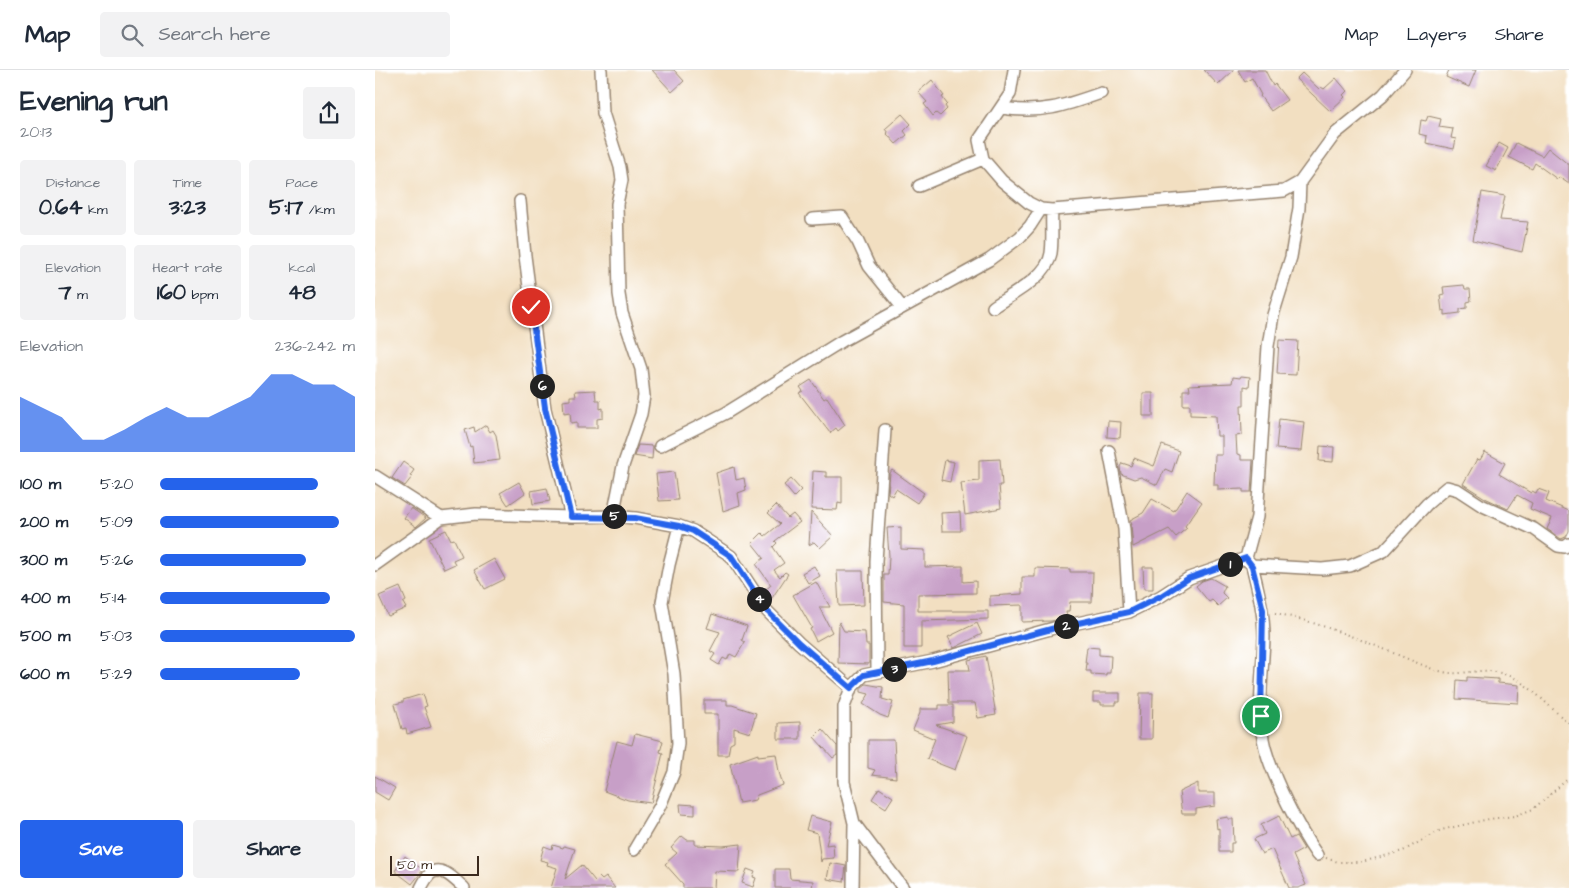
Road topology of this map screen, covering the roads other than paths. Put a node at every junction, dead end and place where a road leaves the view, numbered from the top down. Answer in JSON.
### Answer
{"nodes":[{"id":1,"x":601,"y":70,"type":"edge"},
{"id":2,"x":1014,"y":70,"type":"edge"},
{"id":3,"x":1405,"y":70,"type":"edge"},
{"id":4,"x":1101,"y":93,"type":"dead end"},
{"id":5,"x":1002,"y":108,"type":"junction"},
{"id":6,"x":983,"y":160,"type":"junction"},
{"id":7,"x":1300,"y":182,"type":"junction"},
{"id":8,"x":919,"y":186,"type":"dead end"},
{"id":9,"x":520,"y":201,"type":"dead end"},
{"id":10,"x":1046,"y":210,"type":"junction"},
{"id":11,"x":812,"y":219,"type":"dead end"},
{"id":12,"x":993,"y":307,"type":"dead end"},
{"id":13,"x":902,"y":308,"type":"junction"},
{"id":14,"x":885,"y":430,"type":"dead end"},
{"id":15,"x":660,"y":446,"type":"dead end"},
{"id":16,"x":1109,"y":451,"type":"dead end"},
{"id":17,"x":375,"y":476,"type":"edge"},
{"id":18,"x":613,"y":516,"type":"junction"},
{"id":19,"x":571,"y":517,"type":"junction"},
{"id":20,"x":441,"y":518,"type":"junction"},
{"id":21,"x":679,"y":526,"type":"junction"},
{"id":22,"x":1569,"y":544,"type":"edge"},
{"id":23,"x":1249,"y":562,"type":"junction"},
{"id":24,"x":375,"y":565,"type":"edge"},
{"id":25,"x":1129,"y":612,"type":"junction"},
{"id":26,"x":877,"y":672,"type":"junction"},
{"id":27,"x":851,"y":688,"type":"junction"},
{"id":28,"x":854,"y":823,"type":"junction"},
{"id":29,"x":634,"y":850,"type":"dead end"},
{"id":30,"x":1317,"y":855,"type":"road end"},
{"id":31,"x":421,"y":888,"type":"edge"},
{"id":32,"x":464,"y":888,"type":"edge"},
{"id":33,"x":853,"y":888,"type":"edge"},
{"id":34,"x":903,"y":888,"type":"edge"}],
"edges":[{"from":1,"to":18,"type":"street"},
{"from":2,"to":5,"type":"street"},
{"from":3,"to":7,"type":"street"},
{"from":4,"to":5,"type":"street"},
{"from":5,"to":6,"type":"street"},
{"from":6,"to":8,"type":"street"},
{"from":6,"to":10,"type":"street"},
{"from":7,"to":10,"type":"street"},
{"from":7,"to":23,"type":"street"},
{"from":9,"to":19,"type":"street"},
{"from":10,"to":12,"type":"street"},
{"from":10,"to":13,"type":"street"},
{"from":11,"to":13,"type":"street"},
{"from":13,"to":15,"type":"street"},
{"from":14,"to":26,"type":"street"},
{"from":16,"to":25,"type":"street"},
{"from":17,"to":20,"type":"street"},
{"from":18,"to":19,"type":"street"},
{"from":18,"to":21,"type":"street"},
{"from":19,"to":20,"type":"street"},
{"from":20,"to":24,"type":"street"},
{"from":21,"to":27,"type":"street"},
{"from":21,"to":29,"type":"street"},
{"from":22,"to":23,"type":"street"},
{"from":23,"to":25,"type":"street"},
{"from":23,"to":30,"type":"street"},
{"from":25,"to":26,"type":"street"},
{"from":26,"to":27,"type":"street"},
{"from":27,"to":28,"type":"street"},
{"from":28,"to":33,"type":"street"},
{"from":28,"to":34,"type":"street"},
{"from":31,"to":32,"type":"street"}]}
